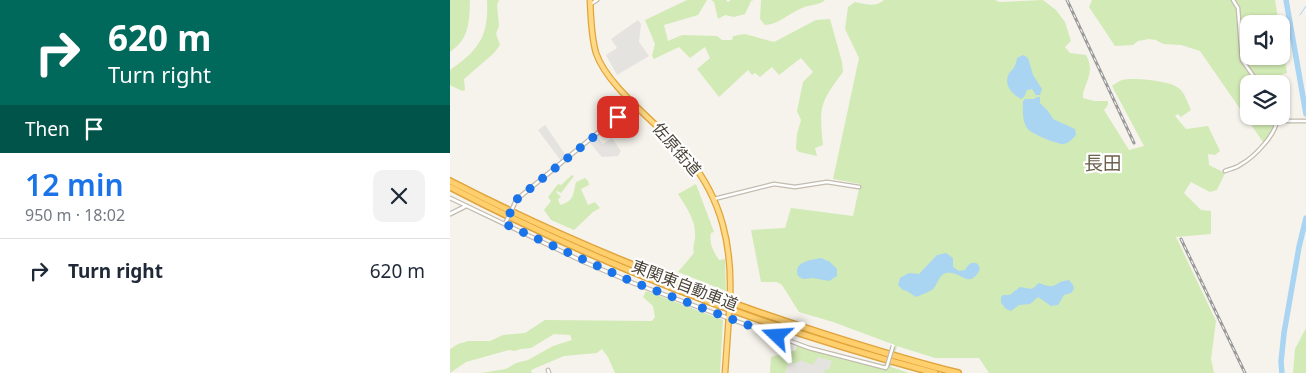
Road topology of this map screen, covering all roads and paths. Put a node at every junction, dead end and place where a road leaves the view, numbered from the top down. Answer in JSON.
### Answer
{"nodes":[{"id":1,"x":597,"y":0,"type":"edge"},
{"id":2,"x":1233,"y":0,"type":"edge"},
{"id":3,"x":590,"y":2,"type":"edge"},
{"id":4,"x":1253,"y":75,"type":"edge"},
{"id":5,"x":634,"y":103,"type":"junction"},
{"id":6,"x":1290,"y":121,"type":"edge"},
{"id":7,"x":1306,"y":121,"type":"edge"},
{"id":8,"x":1276,"y":125,"type":"edge"},
{"id":9,"x":1226,"y":171,"type":"dead end"},
{"id":10,"x":450,"y":181,"type":"edge"},
{"id":11,"x":450,"y":187,"type":"edge"},
{"id":12,"x":859,"y":187,"type":"dead end"},
{"id":13,"x":450,"y":198,"type":"edge"},
{"id":14,"x":714,"y":199,"type":"junction"},
{"id":15,"x":466,"y":206,"type":"junction"},
{"id":16,"x":450,"y":214,"type":"edge"},
{"id":17,"x":505,"y":223,"type":"junction"},
{"id":18,"x":728,"y":317,"type":"junction"},
{"id":19,"x":893,"y":346,"type":"dead end"},
{"id":20,"x":725,"y":373,"type":"edge"},
{"id":21,"x":935,"y":373,"type":"edge"},
{"id":22,"x":958,"y":373,"type":"edge"}],
"edges":[{"from":1,"to":3,"type":"street"},
{"from":2,"to":4,"type":"street"},
{"from":3,"to":5,"type":"highway","name":"佐原街道"},
{"from":5,"to":14,"type":"highway","name":"佐原街道"},
{"from":5,"to":17,"type":"street","bridge":true},
{"from":6,"to":7,"type":"street"},
{"from":8,"to":9,"type":"street"},
{"from":10,"to":22,"type":"highway","name":"東関東自動車道"},
{"from":11,"to":21,"type":"highway","name":"東関東自動車道"},
{"from":12,"to":14,"type":"street"},
{"from":13,"to":15,"type":"street"},
{"from":14,"to":18,"type":"highway","name":"佐原街道","bridge":true},
{"from":15,"to":16,"type":"street"},
{"from":15,"to":17,"type":"street"},
{"from":17,"to":18,"type":"street"},
{"from":18,"to":19,"type":"street","bridge":true},
{"from":18,"to":20,"type":"highway","name":"佐原街道"}]}
